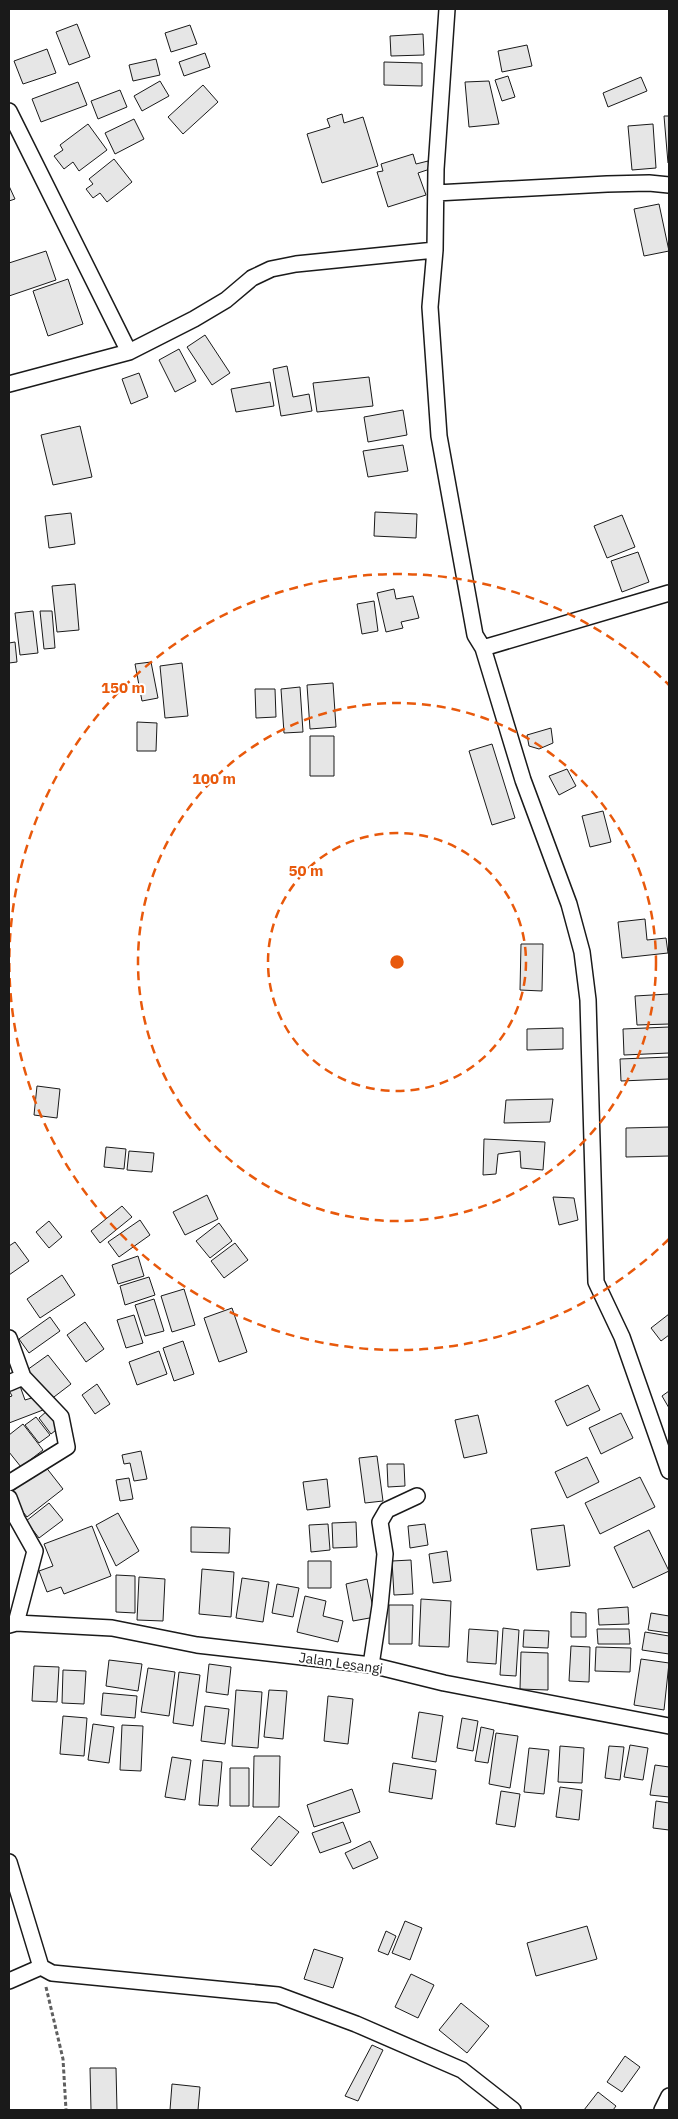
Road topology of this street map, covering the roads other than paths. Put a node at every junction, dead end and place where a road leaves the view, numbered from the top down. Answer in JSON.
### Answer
{"nodes":[{"id":1,"x":447,"y":9,"type":"edge"},
{"id":2,"x":9,"y":111,"type":"edge"},
{"id":3,"x":669,"y":185,"type":"edge"},
{"id":4,"x":436,"y":193,"type":"junction"},
{"id":5,"x":435,"y":250,"type":"junction"},
{"id":6,"x":130,"y":352,"type":"junction"},
{"id":7,"x":9,"y":384,"type":"edge"},
{"id":8,"x":669,"y":592,"type":"edge"},
{"id":9,"x":483,"y":648,"type":"junction"},
{"id":10,"x":9,"y":1338,"type":"edge"},
{"id":11,"x":23,"y":1377,"type":"junction"},
{"id":12,"x":9,"y":1383,"type":"edge"},
{"id":13,"x":669,"y":1471,"type":"edge"},
{"id":14,"x":9,"y":1483,"type":"edge"},
{"id":15,"x":417,"y":1496,"type":"dead end"},
{"id":16,"x":9,"y":1498,"type":"edge"},
{"id":17,"x":12,"y":1624,"type":"edge"},
{"id":18,"x":371,"y":1665,"type":"junction"},
{"id":19,"x":669,"y":1726,"type":"edge"},
{"id":20,"x":9,"y":1862,"type":"edge"},
{"id":21,"x":41,"y":1967,"type":"junction"},
{"id":22,"x":9,"y":1981,"type":"edge"},
{"id":23,"x":669,"y":2096,"type":"edge"},
{"id":24,"x":513,"y":2110,"type":"edge"},
{"id":25,"x":662,"y":2110,"type":"edge"}],
"edges":[{"from":1,"to":4,"type":"street"},
{"from":2,"to":6,"type":"street"},
{"from":3,"to":4,"type":"street"},
{"from":4,"to":5,"type":"street"},
{"from":5,"to":6,"type":"street"},
{"from":5,"to":9,"type":"street"},
{"from":6,"to":7,"type":"street"},
{"from":8,"to":9,"type":"street"},
{"from":9,"to":13,"type":"street"},
{"from":10,"to":11,"type":"street"},
{"from":11,"to":12,"type":"street"},
{"from":11,"to":14,"type":"street"},
{"from":15,"to":18,"type":"street"},
{"from":16,"to":17,"type":"street"},
{"from":17,"to":18,"type":"street","name":"Jalan Lesangi"},
{"from":18,"to":19,"type":"street","name":"Jalan Lesangi"},
{"from":20,"to":21,"type":"street"},
{"from":21,"to":22,"type":"street"},
{"from":21,"to":24,"type":"street"},
{"from":23,"to":25,"type":"street"}]}
